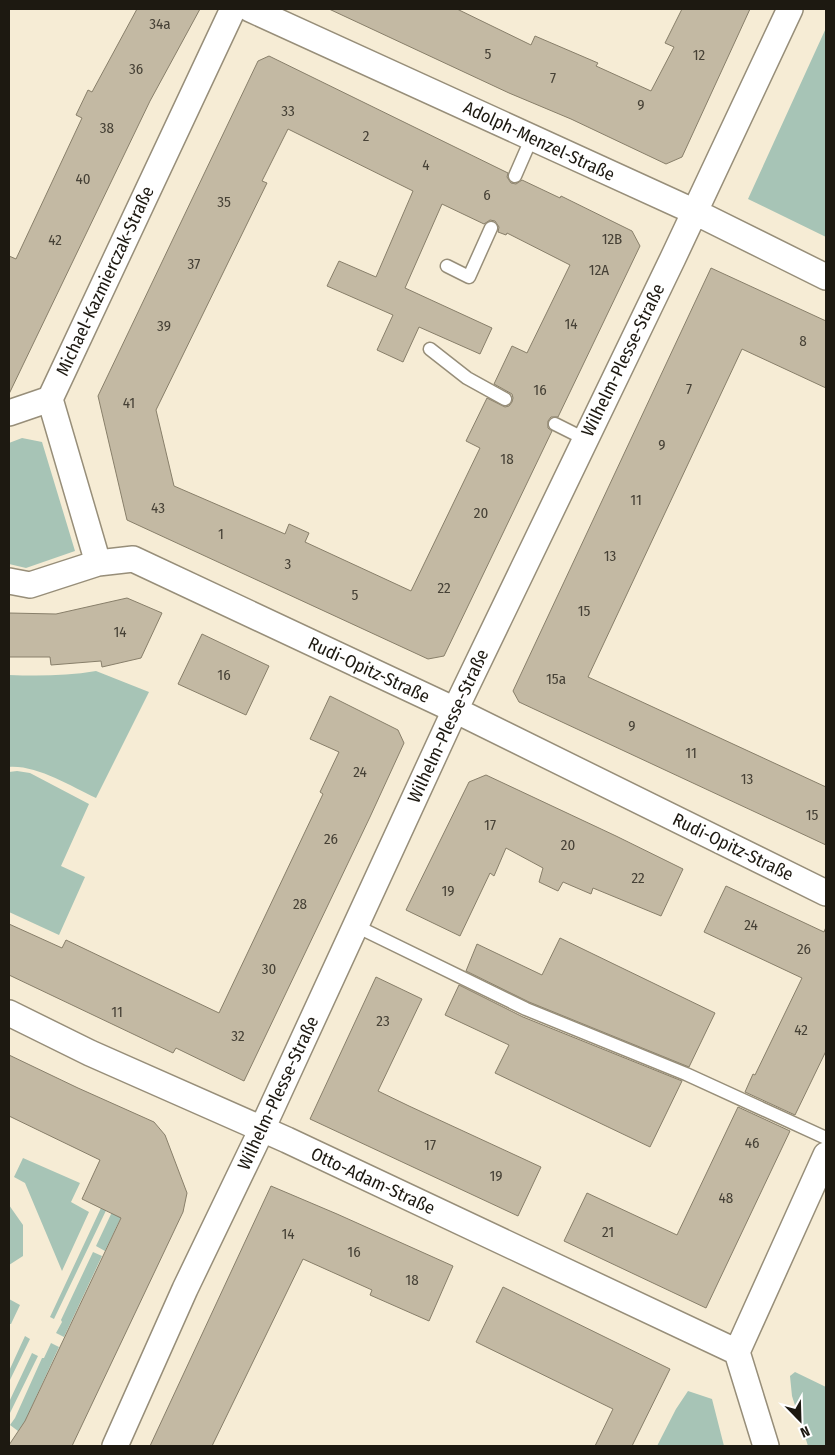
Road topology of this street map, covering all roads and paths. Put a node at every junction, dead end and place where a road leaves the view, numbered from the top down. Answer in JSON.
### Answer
{"nodes":[{"id":1,"x":233,"y":9,"type":"edge"},
{"id":2,"x":250,"y":9,"type":"edge"},
{"id":3,"x":790,"y":9,"type":"edge"},
{"id":4,"x":532,"y":137,"type":"junction"},
{"id":5,"x":515,"y":176,"type":"dead end"},
{"id":6,"x":695,"y":212,"type":"junction"},
{"id":7,"x":491,"y":228,"type":"dead end"},
{"id":8,"x":447,"y":266,"type":"dead end"},
{"id":9,"x":826,"y":277,"type":"edge"},
{"id":10,"x":430,"y":349,"type":"dead end"},
{"id":11,"x":505,"y":399,"type":"dead end"},
{"id":12,"x":50,"y":400,"type":"junction"},
{"id":13,"x":9,"y":413,"type":"edge"},
{"id":14,"x":555,"y":424,"type":"dead end"},
{"id":15,"x":585,"y":439,"type":"junction"},
{"id":16,"x":98,"y":563,"type":"junction"},
{"id":17,"x":9,"y":581,"type":"edge"},
{"id":18,"x":455,"y":710,"type":"junction"},
{"id":19,"x":826,"y":893,"type":"edge"},
{"id":20,"x":356,"y":926,"type":"junction"},
{"id":21,"x":9,"y":1012,"type":"edge"},
{"id":22,"x":262,"y":1128,"type":"junction"},
{"id":23,"x":826,"y":1138,"type":"edge"},
{"id":24,"x":826,"y":1155,"type":"edge"},
{"id":25,"x":737,"y":1352,"type":"junction"},
{"id":26,"x":115,"y":1446,"type":"edge"},
{"id":27,"x":766,"y":1446,"type":"edge"}],
"edges":[{"from":1,"to":12,"type":"street","name":"Michael-Kazmierczak-Straße"},
{"from":2,"to":4,"type":"street","name":"Adolph-Menzel-Straße"},
{"from":3,"to":6,"type":"street","name":"Wilhelm-Plesse-Straße"},
{"from":4,"to":5,"type":"lane"},
{"from":4,"to":6,"type":"street","name":"Adolph-Menzel-Straße"},
{"from":6,"to":9,"type":"street","name":"Adolph-Menzel-Straße"},
{"from":6,"to":15,"type":"street","name":"Wilhelm-Plesse-Straße"},
{"from":7,"to":8,"type":"lane"},
{"from":10,"to":11,"type":"lane"},
{"from":12,"to":13,"type":"street"},
{"from":12,"to":16,"type":"street"},
{"from":14,"to":15,"type":"lane"},
{"from":15,"to":18,"type":"street","name":"Wilhelm-Plesse-Straße"},
{"from":16,"to":17,"type":"street","name":"Rudi-Opitz-Straße"},
{"from":16,"to":18,"type":"street","name":"Rudi-Opitz-Straße"},
{"from":18,"to":19,"type":"street","name":"Rudi-Opitz-Straße"},
{"from":18,"to":20,"type":"street","name":"Wilhelm-Plesse-Straße"},
{"from":20,"to":22,"type":"street","name":"Wilhelm-Plesse-Straße"},
{"from":20,"to":23,"type":"lane"},
{"from":21,"to":22,"type":"street","name":"Otto-Adam-Straße"},
{"from":22,"to":25,"type":"street","name":"Otto-Adam-Straße"},
{"from":22,"to":26,"type":"street","name":"Wilhelm-Plesse-Straße"},
{"from":24,"to":25,"type":"street"},
{"from":25,"to":27,"type":"street"}]}
